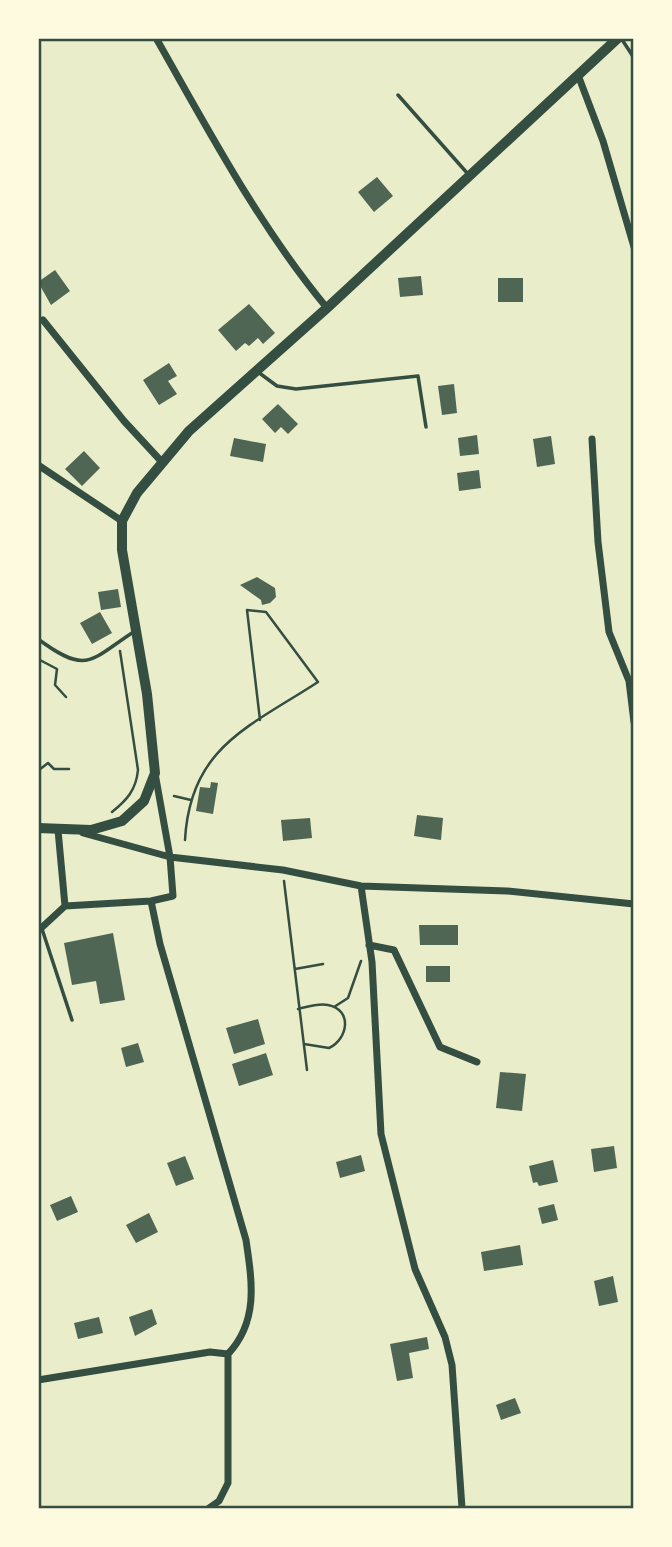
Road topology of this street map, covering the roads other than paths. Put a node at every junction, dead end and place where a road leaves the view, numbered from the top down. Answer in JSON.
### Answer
{"nodes":[{"id":1,"x":156,"y":38,"type":"edge"},
{"id":2,"x":619,"y":38,"type":"edge"},
{"id":3,"x":634,"y":58,"type":"edge"},
{"id":4,"x":578,"y":75,"type":"junction"},
{"id":5,"x":398,"y":94,"type":"dead end"},
{"id":6,"x":469,"y":175,"type":"junction"},
{"id":7,"x":634,"y":247,"type":"edge"},
{"id":8,"x":327,"y":308,"type":"junction"},
{"id":9,"x":43,"y":320,"type":"dead end"},
{"id":10,"x":257,"y":371,"type":"junction"},
{"id":11,"x":426,"y":427,"type":"dead end"},
{"id":12,"x":592,"y":439,"type":"dead end"},
{"id":13,"x":161,"y":461,"type":"junction"},
{"id":14,"x":38,"y":465,"type":"edge"},
{"id":15,"x":122,"y":521,"type":"junction"},
{"id":16,"x":137,"y":629,"type":"junction"},
{"id":17,"x":38,"y":639,"type":"edge"},
{"id":18,"x":634,"y":722,"type":"edge"},
{"id":19,"x":155,"y":773,"type":"junction"},
{"id":20,"x":38,"y":828,"type":"edge"},
{"id":21,"x":58,"y":830,"type":"junction"},
{"id":22,"x":76,"y":831,"type":"junction"},
{"id":23,"x":170,"y":857,"type":"junction"},
{"id":24,"x":361,"y":887,"type":"junction"},
{"id":25,"x":151,"y":901,"type":"junction"},
{"id":26,"x":634,"y":904,"type":"edge"},
{"id":27,"x":65,"y":906,"type":"junction"},
{"id":28,"x":40,"y":929,"type":"edge"},
{"id":29,"x":369,"y":943,"type":"junction"},
{"id":30,"x":72,"y":1020,"type":"dead end"},
{"id":31,"x":477,"y":1062,"type":"dead end"},
{"id":32,"x":228,"y":1354,"type":"junction"},
{"id":33,"x":38,"y":1380,"type":"edge"},
{"id":34,"x":209,"y":1508,"type":"edge"},
{"id":35,"x":462,"y":1508,"type":"edge"}],
"edges":[{"from":1,"to":8,"type":"street"},
{"from":2,"to":3,"type":"lane"},
{"from":2,"to":4,"type":"street"},
{"from":4,"to":6,"type":"street"},
{"from":4,"to":7,"type":"street"},
{"from":5,"to":6,"type":"lane"},
{"from":6,"to":8,"type":"street"},
{"from":8,"to":10,"type":"street"},
{"from":9,"to":13,"type":"street"},
{"from":10,"to":11,"type":"lane"},
{"from":10,"to":13,"type":"street"},
{"from":12,"to":18,"type":"street"},
{"from":13,"to":15,"type":"street"},
{"from":14,"to":15,"type":"street"},
{"from":15,"to":16,"type":"street"},
{"from":16,"to":17,"type":"lane"},
{"from":16,"to":19,"type":"street"},
{"from":19,"to":22,"type":"street"},
{"from":19,"to":23,"type":"street"},
{"from":20,"to":21,"type":"street"},
{"from":21,"to":22,"type":"street"},
{"from":21,"to":27,"type":"street"},
{"from":22,"to":23,"type":"street"},
{"from":23,"to":24,"type":"street"},
{"from":23,"to":25,"type":"street"},
{"from":24,"to":26,"type":"street"},
{"from":24,"to":29,"type":"street"},
{"from":25,"to":27,"type":"street"},
{"from":25,"to":32,"type":"street"},
{"from":27,"to":28,"type":"street"},
{"from":28,"to":30,"type":"lane"},
{"from":29,"to":31,"type":"street"},
{"from":29,"to":35,"type":"street"},
{"from":32,"to":33,"type":"street"},
{"from":32,"to":34,"type":"street"}]}
